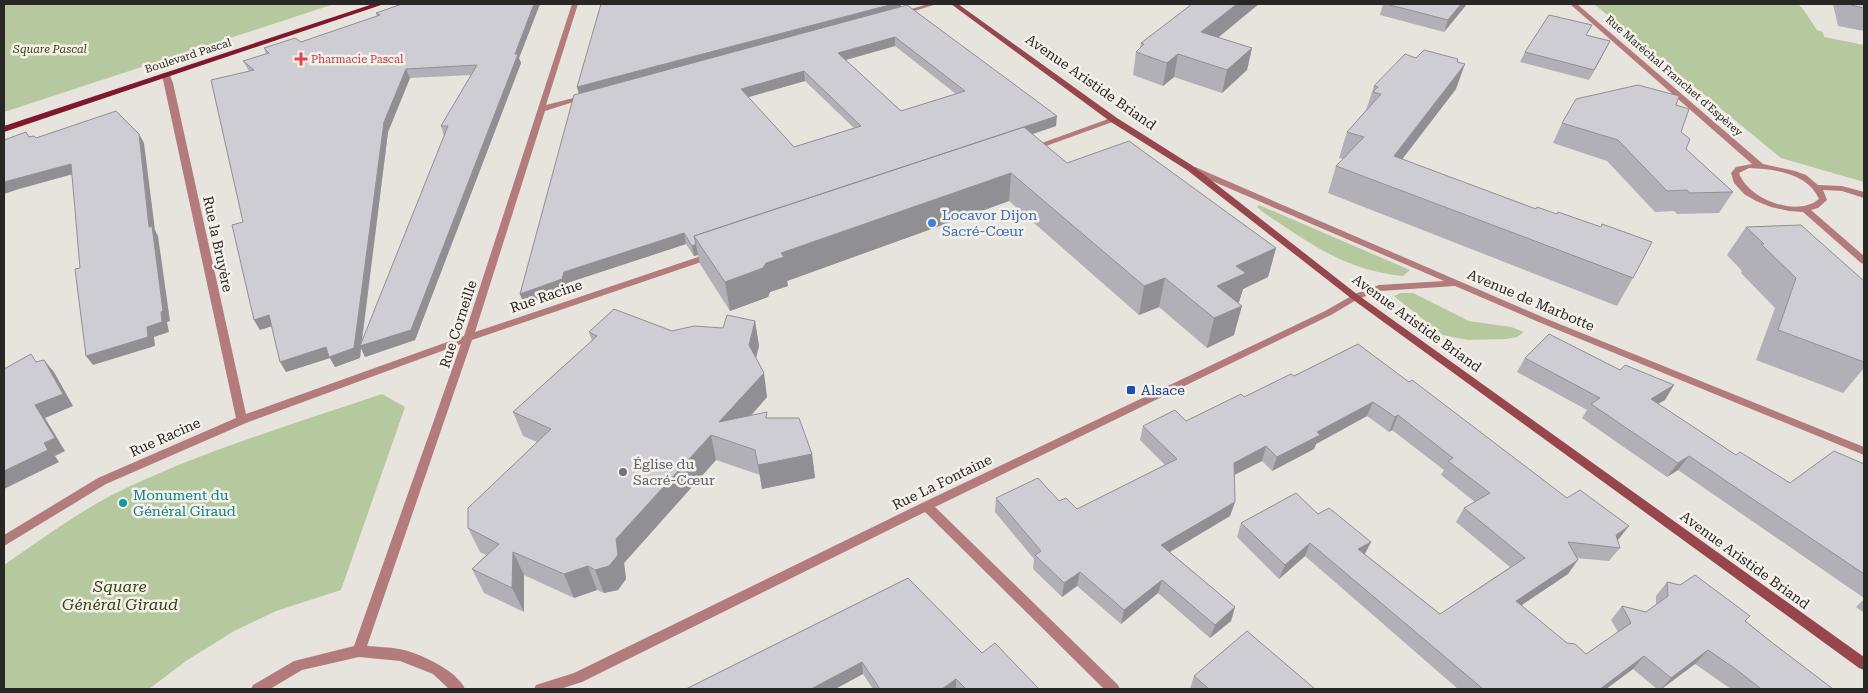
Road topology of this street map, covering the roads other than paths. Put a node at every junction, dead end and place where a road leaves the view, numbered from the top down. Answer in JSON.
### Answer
{"nodes":[{"id":1,"x":380,"y":4,"type":"edge"},
{"id":2,"x":575,"y":4,"type":"edge"},
{"id":3,"x":934,"y":4,"type":"edge"},
{"id":4,"x":954,"y":4,"type":"edge"},
{"id":5,"x":1573,"y":4,"type":"edge"},
{"id":6,"x":896,"y":14,"type":"edge"},
{"id":7,"x":166,"y":75,"type":"junction"},
{"id":8,"x":590,"y":96,"type":"edge"},
{"id":9,"x":542,"y":108,"type":"junction"},
{"id":10,"x":1114,"y":120,"type":"junction"},
{"id":11,"x":4,"y":129,"type":"edge"},
{"id":12,"x":1027,"y":149,"type":"edge"},
{"id":13,"x":1760,"y":166,"type":"junction"},
{"id":14,"x":1190,"y":168,"type":"junction"},
{"id":15,"x":1816,"y":187,"type":"junction"},
{"id":16,"x":1864,"y":195,"type":"edge"},
{"id":17,"x":1804,"y":209,"type":"junction"},
{"id":18,"x":724,"y":252,"type":"edge"},
{"id":19,"x":1864,"y":261,"type":"edge"},
{"id":20,"x":1456,"y":284,"type":"junction"},
{"id":21,"x":1354,"y":297,"type":"junction"},
{"id":22,"x":468,"y":338,"type":"junction"},
{"id":23,"x":242,"y":420,"type":"junction"},
{"id":24,"x":1864,"y":451,"type":"edge"},
{"id":25,"x":926,"y":506,"type":"junction"},
{"id":26,"x":4,"y":541,"type":"edge"},
{"id":27,"x":359,"y":651,"type":"junction"},
{"id":28,"x":1864,"y":664,"type":"edge"},
{"id":29,"x":258,"y":689,"type":"edge"},
{"id":30,"x":458,"y":689,"type":"edge"},
{"id":31,"x":540,"y":689,"type":"edge"},
{"id":32,"x":1113,"y":689,"type":"edge"}],
"edges":[{"from":1,"to":7,"type":"main road","name":"Boulevard Pascal"},
{"from":2,"to":9,"type":"street","name":"Rue Corneille"},
{"from":3,"to":6,"type":"street"},
{"from":4,"to":10,"type":"main road","name":"Avenue Aristide Briand"},
{"from":5,"to":13,"type":"street","name":"Rue Maréchal Franchet d'Espèrey"},
{"from":7,"to":11,"type":"main road","name":"Boulevard Pascal"},
{"from":7,"to":23,"type":"street","name":"Rue la Bruyère"},
{"from":8,"to":9,"type":"street"},
{"from":9,"to":22,"type":"street","name":"Rue Corneille"},
{"from":10,"to":12,"type":"street"},
{"from":10,"to":14,"type":"main road","name":"Avenue Aristide Briand"},
{"from":13,"to":15,"type":"street","name":"Rue Maréchal Franchet d'Espèrey"},
{"from":13,"to":17,"type":"street","name":"Rue Maréchal Franchet d'Espèrey"},
{"from":14,"to":20,"type":"street","name":"Avenue de Marbotte"},
{"from":14,"to":21,"type":"main road","name":"Avenue Aristide Briand"},
{"from":15,"to":16,"type":"street"},
{"from":15,"to":17,"type":"street"},
{"from":17,"to":19,"type":"street"},
{"from":18,"to":22,"type":"street","name":"Rue Racine"},
{"from":20,"to":21,"type":"street","name":"Rue La Fontaine"},
{"from":20,"to":24,"type":"street","name":"Avenue de Marbotte"},
{"from":21,"to":25,"type":"street","name":"Rue La Fontaine"},
{"from":21,"to":28,"type":"main road","name":"Avenue Aristide Briand"},
{"from":22,"to":23,"type":"street","name":"Rue Racine"},
{"from":22,"to":27,"type":"street","name":"Rue Corneille"},
{"from":23,"to":26,"type":"street","name":"Rue Racine"},
{"from":25,"to":31,"type":"street","name":"Rue La Fontaine"},
{"from":25,"to":32,"type":"street"},
{"from":27,"to":29,"type":"street"},
{"from":27,"to":30,"type":"street"}]}
